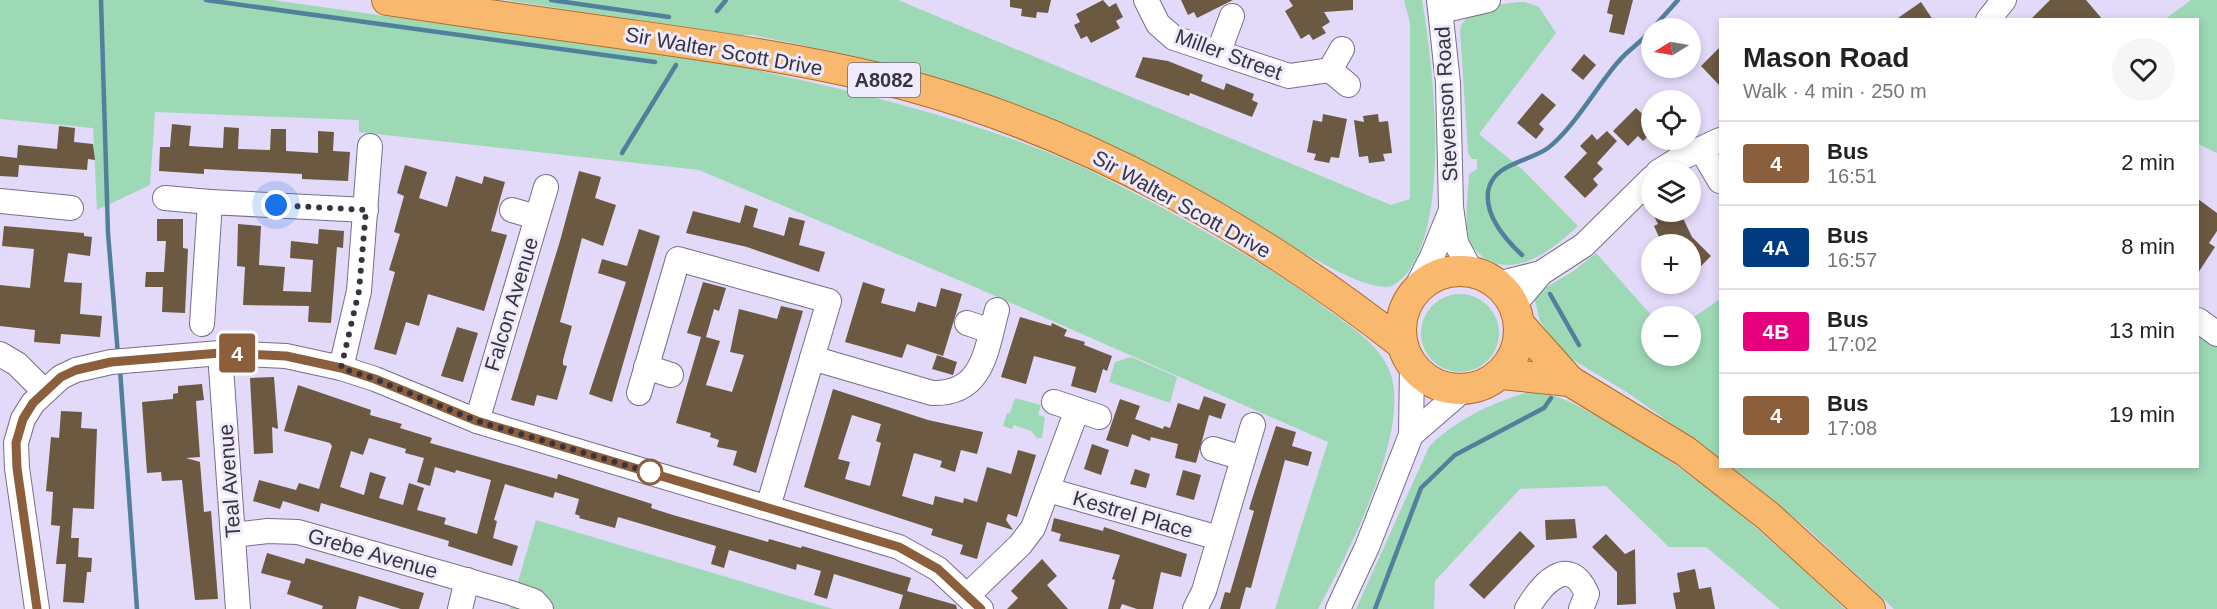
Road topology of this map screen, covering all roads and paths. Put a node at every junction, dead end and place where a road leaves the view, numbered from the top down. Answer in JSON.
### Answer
{"nodes":[{"id":1,"x":387,"y":0,"type":"edge"},
{"id":2,"x":1146,"y":0,"type":"edge"},
{"id":3,"x":1488,"y":0,"type":"edge"},
{"id":4,"x":2004,"y":0,"type":"edge"},
{"id":5,"x":1440,"y":6,"type":"edge"},
{"id":6,"x":1232,"y":16,"type":"dead end"},
{"id":7,"x":1990,"y":18,"type":"edge"},
{"id":8,"x":1342,"y":49,"type":"dead end"},
{"id":9,"x":1219,"y":51,"type":"junction"},
{"id":10,"x":1711,"y":145,"type":"edge"},
{"id":11,"x":370,"y":146,"type":"dead end"},
{"id":12,"x":1678,"y":162,"type":"edge"},
{"id":13,"x":1719,"y":177,"type":"edge"},
{"id":14,"x":546,"y":187,"type":"dead end"},
{"id":15,"x":1641,"y":189,"type":"edge"},
{"id":16,"x":165,"y":198,"type":"dead end"},
{"id":17,"x":56,"y":199,"type":"dead end"},
{"id":18,"x":0,"y":201,"type":"edge"},
{"id":19,"x":210,"y":202,"type":"junction"},
{"id":20,"x":1451,"y":207,"type":"junction"},
{"id":21,"x":366,"y":210,"type":"junction"},
{"id":22,"x":513,"y":210,"type":"dead end"},
{"id":23,"x":536,"y":217,"type":"junction"},
{"id":24,"x":1337,"y":293,"type":"junction"},
{"id":25,"x":1501,"y":297,"type":"junction"},
{"id":26,"x":1411,"y":298,"type":"junction"},
{"id":27,"x":2199,"y":321,"type":"edge"},
{"id":28,"x":967,"y":323,"type":"dead end"},
{"id":29,"x":202,"y":324,"type":"dead end"},
{"id":30,"x":2217,"y":334,"type":"edge"},
{"id":31,"x":220,"y":353,"type":"junction"},
{"id":32,"x":0,"y":354,"type":"edge"},
{"id":33,"x":1407,"y":354,"type":"junction"},
{"id":34,"x":812,"y":358,"type":"junction"},
{"id":35,"x":646,"y":367,"type":"junction"},
{"id":36,"x":341,"y":368,"type":"junction"},
{"id":37,"x":1501,"y":374,"type":"junction"},
{"id":38,"x":671,"y":375,"type":"dead end"},
{"id":39,"x":1570,"y":381,"type":"junction"},
{"id":40,"x":1464,"y":390,"type":"junction"},
{"id":41,"x":44,"y":391,"type":"junction"},
{"id":42,"x":639,"y":393,"type":"dead end"},
{"id":43,"x":1077,"y":409,"type":"dead end"},
{"id":44,"x":477,"y":421,"type":"junction"},
{"id":45,"x":1253,"y":425,"type":"dead end"},
{"id":46,"x":1411,"y":435,"type":"junction"},
{"id":47,"x":1213,"y":449,"type":"dead end"},
{"id":48,"x":1243,"y":458,"type":"junction"},
{"id":49,"x":1048,"y":490,"type":"junction"},
{"id":50,"x":768,"y":507,"type":"junction"},
{"id":51,"x":233,"y":535,"type":"junction"},
{"id":52,"x":1219,"y":538,"type":"junction"},
{"id":53,"x":468,"y":580,"type":"junction"},
{"id":54,"x":974,"y":602,"type":"edge"},
{"id":55,"x":37,"y":609,"type":"edge"},
{"id":56,"x":238,"y":609,"type":"edge"},
{"id":57,"x":460,"y":609,"type":"edge"},
{"id":58,"x":541,"y":609,"type":"edge"},
{"id":59,"x":1195,"y":609,"type":"edge"},
{"id":60,"x":1338,"y":609,"type":"edge"},
{"id":61,"x":1527,"y":609,"type":"edge"},
{"id":62,"x":1581,"y":609,"type":"edge"},
{"id":63,"x":1870,"y":609,"type":"edge"}],
"edges":[{"from":1,"to":24,"type":"main road","name":"Sir Walter Scott Drive","number":"A8082"},
{"from":2,"to":9,"type":"street","name":"Miller Street"},
{"from":3,"to":5,"type":"street"},
{"from":4,"to":7,"type":"street"},
{"from":5,"to":20,"type":"street","name":"Stevenson Road"},
{"from":6,"to":9,"type":"street"},
{"from":8,"to":9,"type":"street","name":"Miller Street"},
{"from":10,"to":12,"type":"street"},
{"from":10,"to":13,"type":"street"},
{"from":11,"to":21,"type":"street"},
{"from":14,"to":23,"type":"street","name":"Falcon Avenue"},
{"from":15,"to":25,"type":"street"},
{"from":16,"to":19,"type":"street"},
{"from":17,"to":18,"type":"street"},
{"from":19,"to":21,"type":"street"},
{"from":19,"to":29,"type":"street"},
{"from":20,"to":25,"type":"street","name":"Stevenson Road"},
{"from":20,"to":26,"type":"street","name":"Stevenson Road"},
{"from":21,"to":36,"type":"street"},
{"from":22,"to":23,"type":"street"},
{"from":23,"to":44,"type":"street","name":"Falcon Avenue"},
{"from":24,"to":26,"type":"main road","name":"Sir Walter Scott Drive","number":"A8082"},
{"from":24,"to":33,"type":"main road","name":"Sir Walter Scott Drive","number":"A8082"},
{"from":25,"to":26,"type":"main road"},
{"from":25,"to":37,"type":"main road"},
{"from":25,"to":39,"type":"main road"},
{"from":26,"to":33,"type":"main road"},
{"from":27,"to":30,"type":"street"},
{"from":28,"to":34,"type":"street"},
{"from":31,"to":36,"type":"street"},
{"from":31,"to":41,"type":"street"},
{"from":31,"to":51,"type":"street","name":"Teal Avenue"},
{"from":32,"to":41,"type":"street"},
{"from":33,"to":40,"type":"main road","number":"A8082"},
{"from":33,"to":46,"type":"street"},
{"from":34,"to":35,"type":"street"},
{"from":34,"to":50,"type":"street"},
{"from":35,"to":38,"type":"street"},
{"from":35,"to":42,"type":"street"},
{"from":36,"to":44,"type":"street"},
{"from":37,"to":39,"type":"main road"},
{"from":37,"to":40,"type":"main road"},
{"from":39,"to":63,"type":"main road"},
{"from":40,"to":46,"type":"street"},
{"from":41,"to":55,"type":"street"},
{"from":43,"to":49,"type":"street","name":"Kestrel Place"},
{"from":44,"to":50,"type":"street"},
{"from":45,"to":48,"type":"street","name":"Kestrel Place"},
{"from":46,"to":60,"type":"street"},
{"from":47,"to":48,"type":"street"},
{"from":48,"to":52,"type":"street","name":"Kestrel Place"},
{"from":49,"to":52,"type":"street","name":"Kestrel Place"},
{"from":49,"to":54,"type":"street","name":"Kestrel Place"},
{"from":50,"to":54,"type":"street"},
{"from":51,"to":53,"type":"street","name":"Grebe Avenue"},
{"from":51,"to":56,"type":"street","name":"Teal Avenue"},
{"from":52,"to":59,"type":"street","name":"Kestrel Place"},
{"from":53,"to":57,"type":"street"},
{"from":53,"to":58,"type":"street","name":"Grebe Avenue"},
{"from":61,"to":62,"type":"street"}]}
